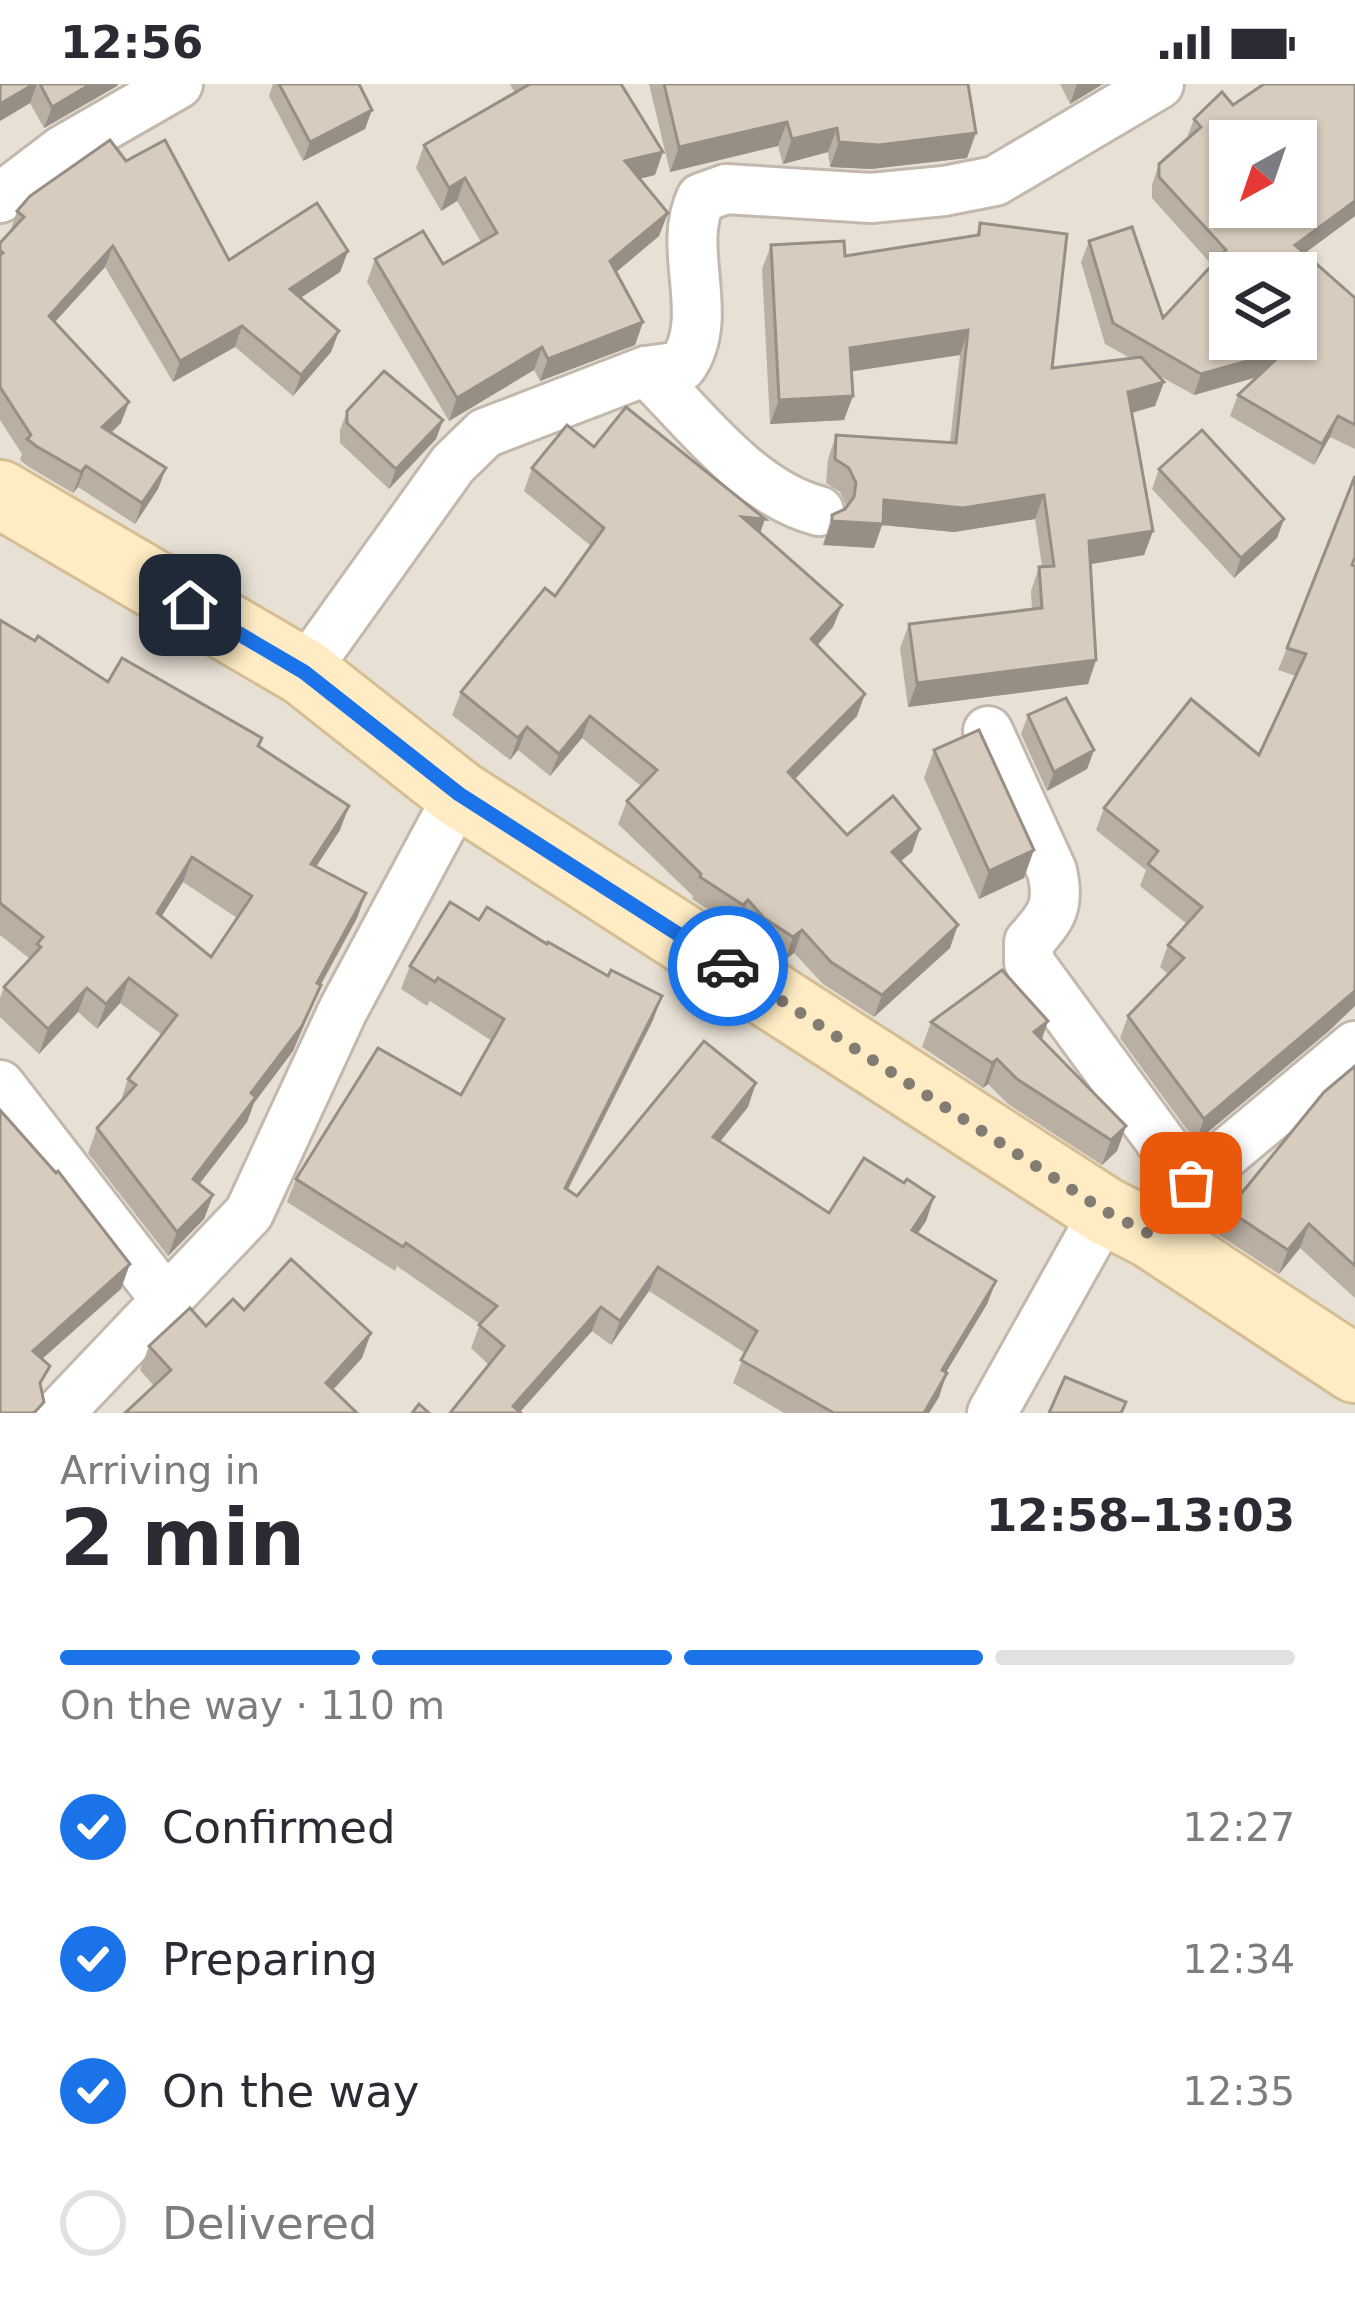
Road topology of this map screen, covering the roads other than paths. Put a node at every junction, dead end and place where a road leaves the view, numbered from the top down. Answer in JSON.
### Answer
{"nodes":[{"id":1,"x":178,"y":84,"type":"edge"},
{"id":2,"x":1159,"y":84,"type":"edge"},
{"id":3,"x":0,"y":198,"type":"edge"},
{"id":4,"x":646,"y":370,"type":"junction"},
{"id":5,"x":0,"y":494,"type":"edge"},
{"id":6,"x":820,"y":511,"type":"dead end"},
{"id":7,"x":304,"y":672,"type":"junction"},
{"id":8,"x":988,"y":730,"type":"dead end"},
{"id":9,"x":459,"y":794,"type":"junction"},
{"id":10,"x":1355,"y":1046,"type":"edge"},
{"id":11,"x":0,"y":1085,"type":"edge"},
{"id":12,"x":1191,"y":1183,"type":"junction"},
{"id":13,"x":1128,"y":1222,"type":"junction"},
{"id":14,"x":166,"y":1300,"type":"junction"},
{"id":15,"x":1355,"y":1369,"type":"edge"},
{"id":16,"x":59,"y":1413,"type":"edge"},
{"id":17,"x":992,"y":1413,"type":"edge"}],
"edges":[{"from":1,"to":3,"type":"street"},
{"from":2,"to":4,"type":"street"},
{"from":4,"to":6,"type":"street"},
{"from":4,"to":7,"type":"street"},
{"from":5,"to":7,"type":"street"},
{"from":7,"to":9,"type":"street"},
{"from":8,"to":12,"type":"street"},
{"from":9,"to":13,"type":"street"},
{"from":9,"to":14,"type":"street"},
{"from":10,"to":12,"type":"street"},
{"from":11,"to":14,"type":"street"},
{"from":12,"to":13,"type":"street"},
{"from":13,"to":15,"type":"street"},
{"from":13,"to":17,"type":"street"},
{"from":14,"to":16,"type":"street"}]}
